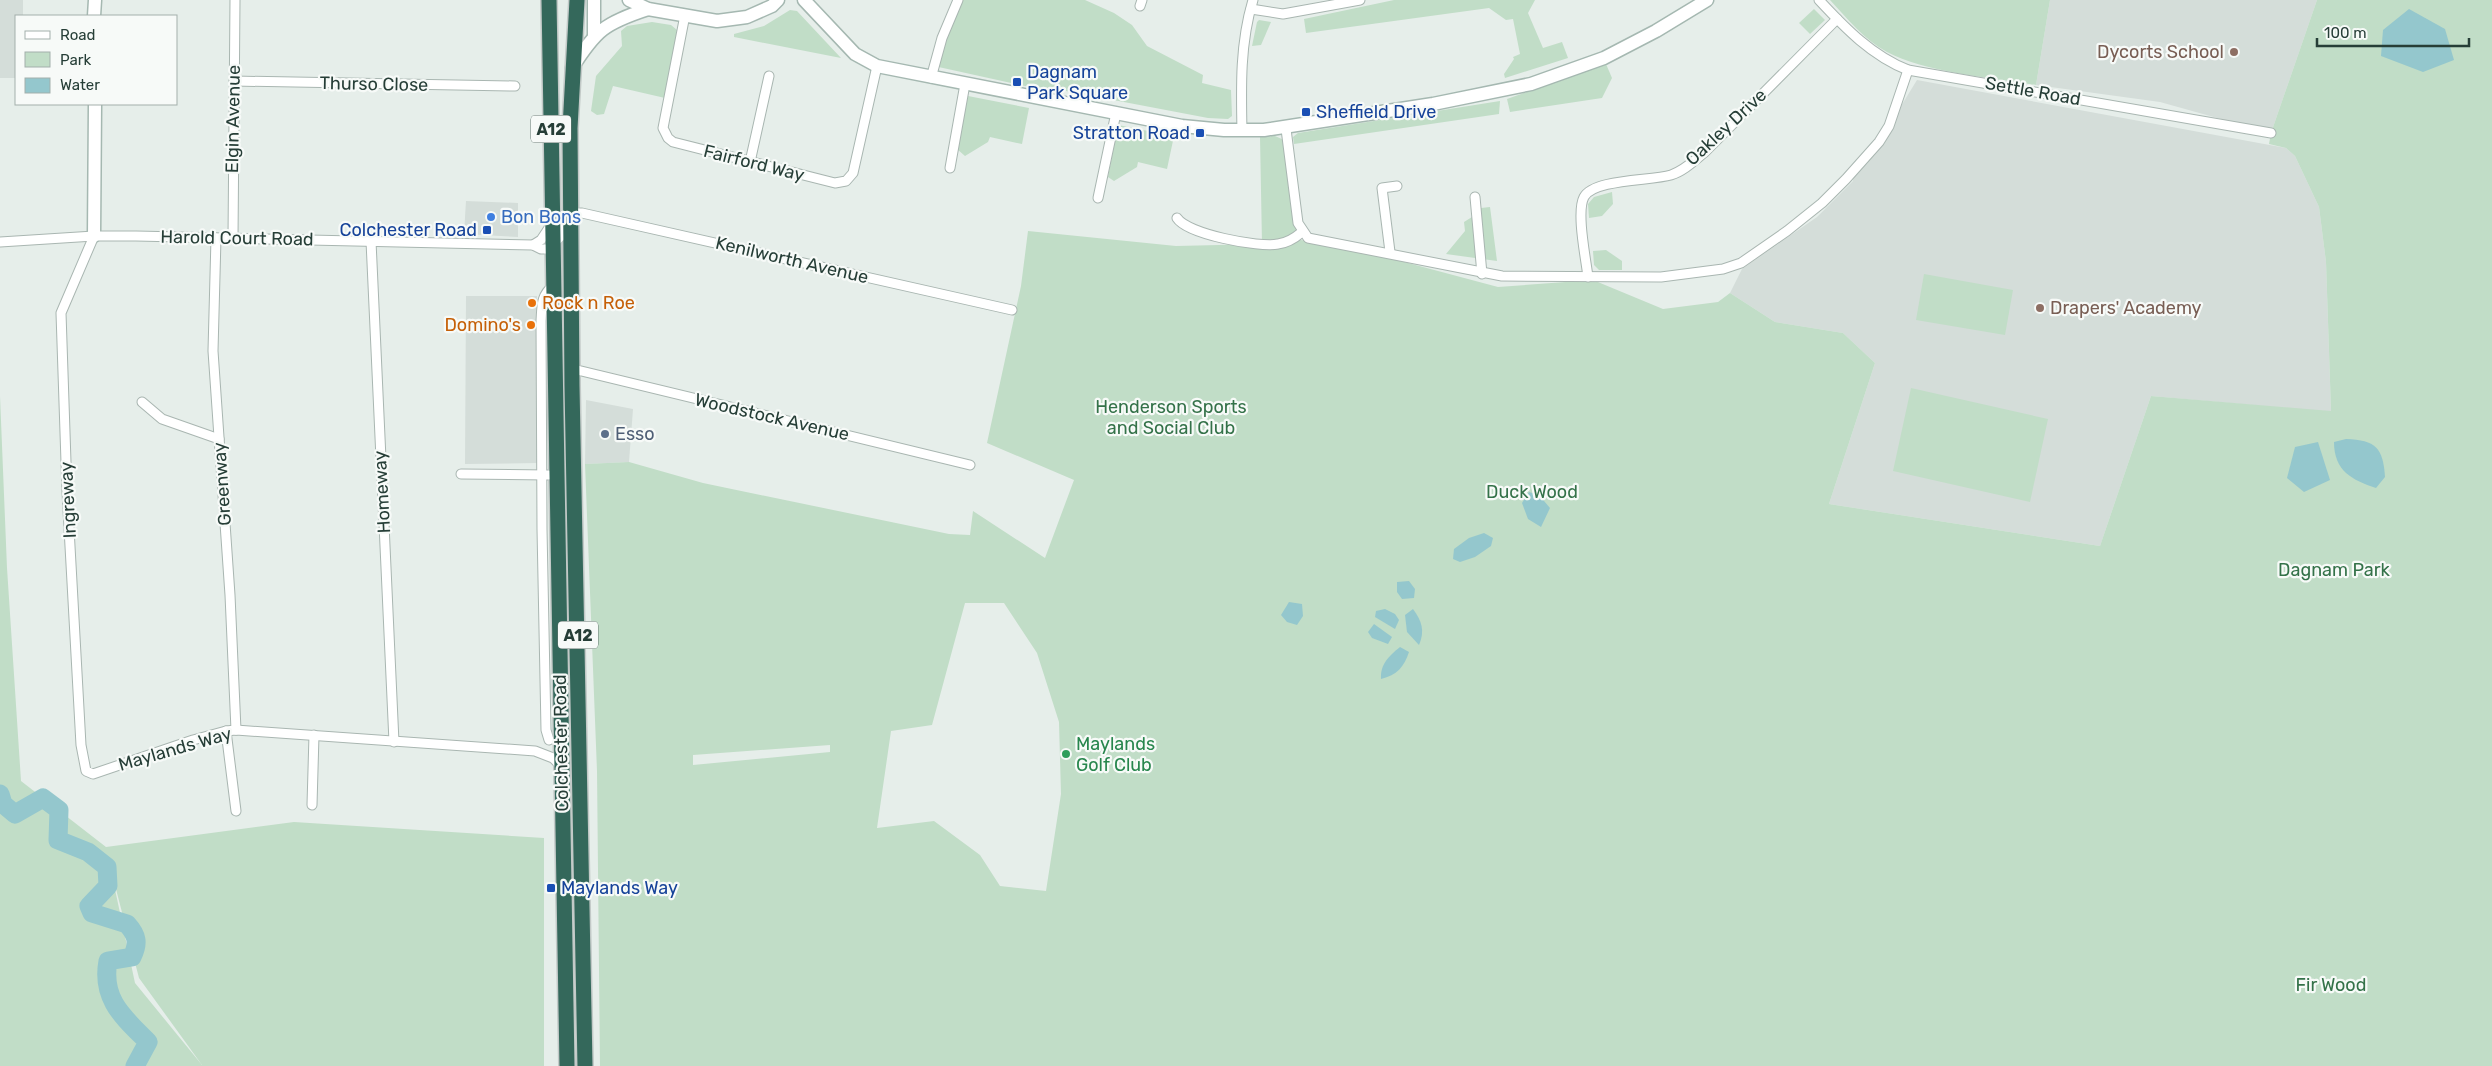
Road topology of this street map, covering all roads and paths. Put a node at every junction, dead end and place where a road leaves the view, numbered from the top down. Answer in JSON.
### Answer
{"nodes":[{"id":1,"x":95,"y":0,"type":"edge"},
{"id":2,"x":235,"y":0,"type":"edge"},
{"id":3,"x":577,"y":0,"type":"edge"},
{"id":4,"x":594,"y":0,"type":"edge"},
{"id":5,"x":629,"y":0,"type":"edge"},
{"id":6,"x":778,"y":0,"type":"edge"},
{"id":7,"x":804,"y":0,"type":"edge"},
{"id":8,"x":958,"y":0,"type":"edge"},
{"id":9,"x":1360,"y":0,"type":"edge"},
{"id":10,"x":1707,"y":0,"type":"edge"},
{"id":11,"x":1819,"y":0,"type":"edge"},
{"id":12,"x":550,"y":4,"type":"edge"},
{"id":13,"x":1252,"y":5,"type":"edge"},
{"id":14,"x":648,"y":9,"type":"junction"},
{"id":15,"x":94,"y":15,"type":"edge"},
{"id":16,"x":685,"y":15,"type":"junction"},
{"id":17,"x":1837,"y":19,"type":"junction"},
{"id":18,"x":594,"y":36,"type":"junction"},
{"id":19,"x":876,"y":66,"type":"junction"},
{"id":20,"x":572,"y":69,"type":"junction"},
{"id":21,"x":1908,"y":70,"type":"junction"},
{"id":22,"x":769,"y":76,"type":"dead end"},
{"id":23,"x":931,"y":78,"type":"junction"},
{"id":24,"x":234,"y":81,"type":"junction"},
{"id":25,"x":965,"y":84,"type":"junction"},
{"id":26,"x":515,"y":86,"type":"dead end"},
{"id":27,"x":95,"y":105,"type":"edge"},
{"id":28,"x":1116,"y":113,"type":"junction"},
{"id":29,"x":1286,"y":129,"type":"junction"},
{"id":30,"x":1242,"y":131,"type":"junction"},
{"id":31,"x":2271,"y":133,"type":"dead end"},
{"id":32,"x":750,"y":162,"type":"junction"},
{"id":33,"x":950,"y":168,"type":"dead end"},
{"id":34,"x":1397,"y":186,"type":"dead end"},
{"id":35,"x":1098,"y":198,"type":"dead end"},
{"id":36,"x":1475,"y":198,"type":"dead end"},
{"id":37,"x":571,"y":213,"type":"junction"},
{"id":38,"x":1177,"y":218,"type":"dead end"},
{"id":39,"x":552,"y":224,"type":"junction"},
{"id":40,"x":1302,"y":232,"type":"junction"},
{"id":41,"x":94,"y":236,"type":"junction"},
{"id":42,"x":216,"y":238,"type":"junction"},
{"id":43,"x":233,"y":238,"type":"junction"},
{"id":44,"x":371,"y":241,"type":"junction"},
{"id":45,"x":0,"y":242,"type":"edge"},
{"id":46,"x":552,"y":244,"type":"junction"},
{"id":47,"x":533,"y":245,"type":"junction"},
{"id":48,"x":1390,"y":252,"type":"junction"},
{"id":49,"x":1482,"y":274,"type":"junction"},
{"id":50,"x":1588,"y":277,"type":"junction"},
{"id":51,"x":1012,"y":310,"type":"dead end"},
{"id":52,"x":573,"y":369,"type":"junction"},
{"id":53,"x":142,"y":402,"type":"dead end"},
{"id":54,"x":219,"y":439,"type":"junction"},
{"id":55,"x":970,"y":465,"type":"dead end"},
{"id":56,"x":461,"y":474,"type":"dead end"},
{"id":57,"x":550,"y":475,"type":"junction"},
{"id":58,"x":563,"y":716,"type":"junction"},
{"id":59,"x":236,"y":730,"type":"junction"},
{"id":60,"x":226,"y":731,"type":"junction"},
{"id":61,"x":314,"y":735,"type":"junction"},
{"id":62,"x":548,"y":741,"type":"junction"},
{"id":63,"x":394,"y":742,"type":"junction"},
{"id":64,"x":535,"y":750,"type":"junction"},
{"id":65,"x":560,"y":765,"type":"junction"},
{"id":66,"x":86,"y":771,"type":"joint"},
{"id":67,"x":312,"y":805,"type":"dead end"},
{"id":68,"x":236,"y":811,"type":"dead end"},
{"id":69,"x":585,"y":1063,"type":"edge"},
{"id":70,"x":567,"y":1066,"type":"edge"}],
"edges":[{"from":1,"to":15,"type":"street"},
{"from":2,"to":24,"type":"street","name":"Elgin Avenue"},
{"from":3,"to":20,"type":"highway","name":"Colchester Road","number":"A12"},
{"from":4,"to":18,"type":"street"},
{"from":5,"to":14,"type":"street"},
{"from":6,"to":16,"type":"street"},
{"from":7,"to":19,"type":"street"},
{"from":8,"to":23,"type":"street"},
{"from":9,"to":13,"type":"street"},
{"from":10,"to":29,"type":"street"},
{"from":11,"to":17,"type":"street","name":"Settle Road"},
{"from":12,"to":39,"type":"highway","name":"Colchester Road","number":"A12"},
{"from":13,"to":30,"type":"street"},
{"from":14,"to":16,"type":"street"},
{"from":14,"to":18,"type":"street"},
{"from":16,"to":32,"type":"street","name":"Fairford Way"},
{"from":17,"to":21,"type":"street","name":"Settle Road"},
{"from":17,"to":50,"type":"street","name":"Oakley Drive"},
{"from":18,"to":20,"type":"street"},
{"from":19,"to":23,"type":"street"},
{"from":19,"to":32,"type":"street","name":"Fairford Way"},
{"from":20,"to":37,"type":"highway","name":"Colchester Road","number":"A12"},
{"from":21,"to":31,"type":"street","name":"Settle Road"},
{"from":21,"to":50,"type":"street"},
{"from":22,"to":32,"type":"street"},
{"from":23,"to":25,"type":"street"},
{"from":24,"to":26,"type":"street","name":"Thurso Close"},
{"from":24,"to":43,"type":"street","name":"Elgin Avenue"},
{"from":25,"to":28,"type":"street"},
{"from":25,"to":33,"type":"street"},
{"from":27,"to":41,"type":"street"},
{"from":28,"to":30,"type":"street"},
{"from":28,"to":35,"type":"street"},
{"from":29,"to":30,"type":"street"},
{"from":29,"to":40,"type":"street"},
{"from":34,"to":48,"type":"street"},
{"from":36,"to":49,"type":"street"},
{"from":37,"to":46,"type":"street"},
{"from":37,"to":51,"type":"street","name":"Kenilworth Avenue"},
{"from":37,"to":52,"type":"highway","name":"Colchester Road","number":"A12"},
{"from":38,"to":40,"type":"street"},
{"from":39,"to":46,"type":"highway","name":"Colchester Road","number":"A12"},
{"from":39,"to":47,"type":"street"},
{"from":40,"to":48,"type":"street"},
{"from":41,"to":42,"type":"street","name":"Harold Court Road"},
{"from":41,"to":45,"type":"street","name":"Harold Court Road"},
{"from":41,"to":66,"type":"street","name":"Ingreway"},
{"from":42,"to":43,"type":"street","name":"Harold Court Road"},
{"from":42,"to":54,"type":"street","name":"Greenway"},
{"from":43,"to":44,"type":"street","name":"Harold Court Road"},
{"from":44,"to":47,"type":"street","name":"Harold Court Road"},
{"from":44,"to":63,"type":"street","name":"Homeway"},
{"from":46,"to":47,"type":"street","name":"Harold Court Road"},
{"from":46,"to":57,"type":"highway","name":"Colchester Road","number":"A12"},
{"from":48,"to":49,"type":"street"},
{"from":49,"to":50,"type":"street"},
{"from":52,"to":55,"type":"street","name":"Woodstock Avenue"},
{"from":52,"to":69,"type":"highway","name":"Colchester Road","number":"A12"},
{"from":53,"to":54,"type":"street"},
{"from":54,"to":59,"type":"street","name":"Greenway"},
{"from":56,"to":57,"type":"street"},
{"from":57,"to":58,"type":"highway","name":"Colchester Road","number":"A12"},
{"from":57,"to":62,"type":"street","name":"Colchester Road"},
{"from":58,"to":62,"type":"street"},
{"from":58,"to":65,"type":"highway","name":"Colchester Road","number":"A12"},
{"from":59,"to":60,"type":"street","name":"Maylands Way"},
{"from":59,"to":61,"type":"street","name":"Maylands Way"},
{"from":60,"to":66,"type":"street","name":"Maylands Way"},
{"from":60,"to":68,"type":"street"},
{"from":61,"to":63,"type":"street","name":"Maylands Way"},
{"from":61,"to":67,"type":"street"},
{"from":62,"to":64,"type":"street"},
{"from":62,"to":65,"type":"street","name":"Colchester Road"},
{"from":63,"to":64,"type":"street","name":"Maylands Way"},
{"from":64,"to":65,"type":"street","name":"Maylands Way"},
{"from":65,"to":70,"type":"highway","name":"Colchester Road","number":"A12"}]}
